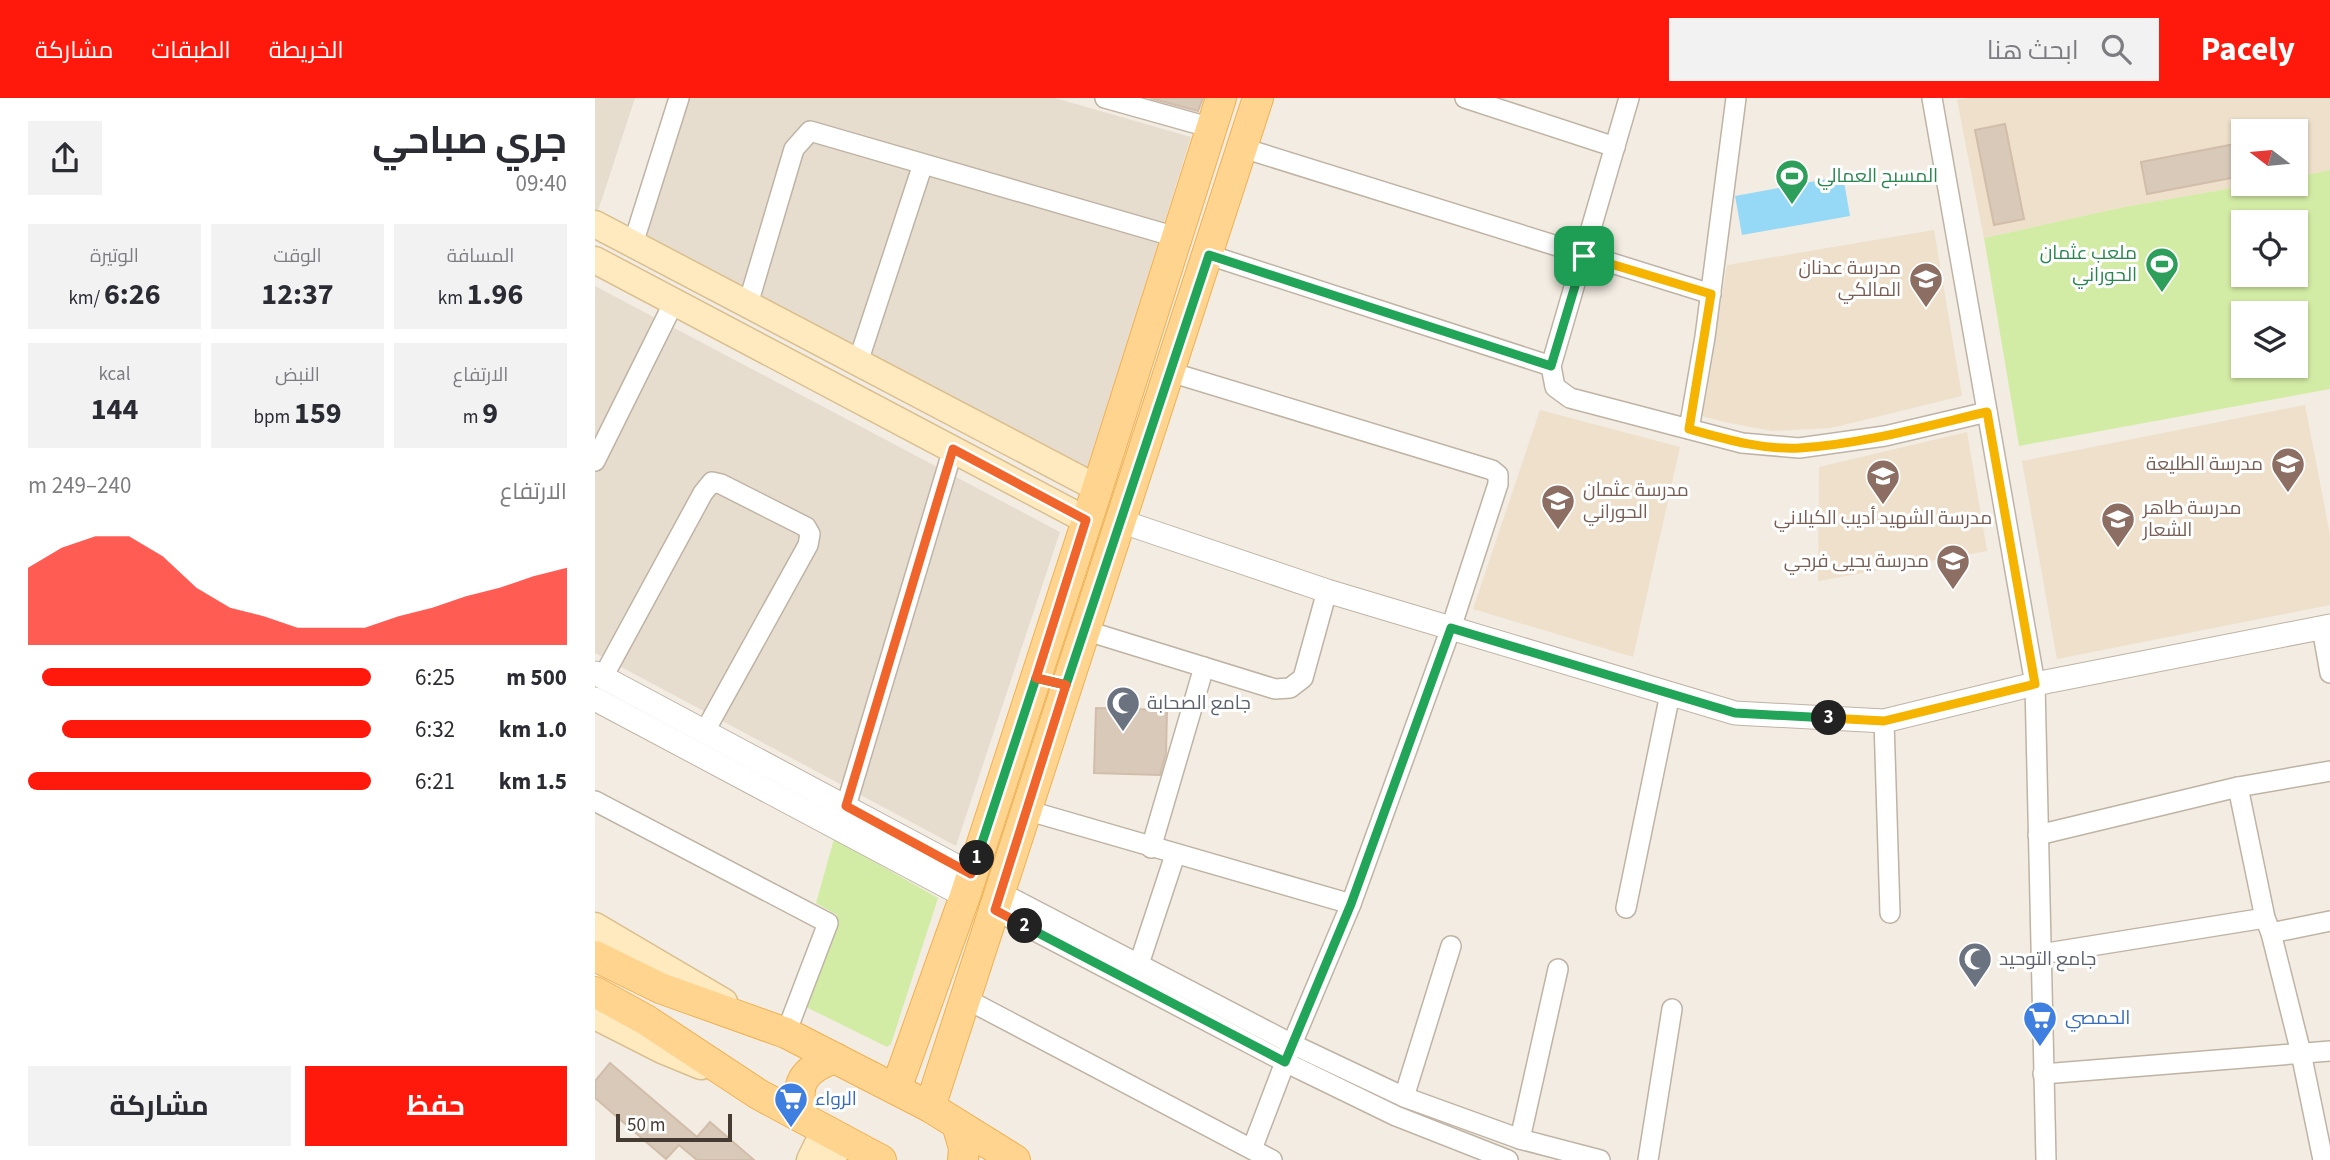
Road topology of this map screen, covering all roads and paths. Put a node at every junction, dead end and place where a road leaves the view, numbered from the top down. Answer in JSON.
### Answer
{"nodes":[{"id":1,"x":679,"y":98,"type":"edge"},
{"id":2,"x":1105,"y":98,"type":"edge"},
{"id":3,"x":1221,"y":98,"type":"edge"},
{"id":4,"x":1258,"y":98,"type":"edge"},
{"id":5,"x":1465,"y":98,"type":"edge"},
{"id":6,"x":1629,"y":98,"type":"edge"},
{"id":7,"x":1736,"y":98,"type":"edge"},
{"id":8,"x":1931,"y":98,"type":"edge"},
{"id":9,"x":1212,"y":128,"type":"junction"},
{"id":10,"x":1615,"y":147,"type":"junction"},
{"id":11,"x":1243,"y":148,"type":"junction"},
{"id":12,"x":923,"y":164,"type":"junction"},
{"id":13,"x":595,"y":224,"type":"edge"},
{"id":14,"x":1176,"y":237,"type":"junction"},
{"id":15,"x":633,"y":244,"type":"junction"},
{"id":16,"x":1209,"y":255,"type":"junction"},
{"id":17,"x":1584,"y":256,"type":"junction"},
{"id":18,"x":595,"y":260,"type":"edge"},
{"id":19,"x":1711,"y":294,"type":"junction"},
{"id":20,"x":674,"y":302,"type":"junction"},
{"id":21,"x":748,"y":304,"type":"junction"},
{"id":22,"x":858,"y":362,"type":"junction"},
{"id":23,"x":1551,"y":366,"type":"junction"},
{"id":24,"x":1170,"y":372,"type":"junction"},
{"id":25,"x":1987,"y":412,"type":"junction"},
{"id":26,"x":1689,"y":429,"type":"junction"},
{"id":27,"x":1111,"y":445,"type":"junction"},
{"id":28,"x":953,"y":449,"type":"junction"},
{"id":29,"x":1143,"y":453,"type":"junction"},
{"id":30,"x":595,"y":461,"type":"edge"},
{"id":31,"x":1097,"y":488,"type":"junction"},
{"id":32,"x":1086,"y":520,"type":"junction"},
{"id":33,"x":1120,"y":521,"type":"junction"},
{"id":34,"x":1327,"y":591,"type":"junction"},
{"id":35,"x":2326,"y":627,"type":"edge"},
{"id":36,"x":1451,"y":628,"type":"junction"},
{"id":37,"x":1084,"y":629,"type":"junction"},
{"id":38,"x":1204,"y":667,"type":"junction"},
{"id":39,"x":2330,"y":673,"type":"edge"},
{"id":40,"x":599,"y":675,"type":"edge"},
{"id":41,"x":1036,"y":678,"type":"junction"},
{"id":42,"x":2035,"y":684,"type":"junction"},
{"id":43,"x":1066,"y":685,"type":"junction"},
{"id":44,"x":1670,"y":694,"type":"junction"},
{"id":45,"x":595,"y":699,"type":"edge"},
{"id":46,"x":1884,"y":721,"type":"junction"},
{"id":47,"x":705,"y":731,"type":"junction"},
{"id":48,"x":2330,"y":771,"type":"edge"},
{"id":49,"x":2238,"y":787,"type":"junction"},
{"id":50,"x":595,"y":801,"type":"edge"},
{"id":51,"x":846,"y":806,"type":"junction"},
{"id":52,"x":1027,"y":810,"type":"junction"},
{"id":53,"x":2038,"y":835,"type":"junction"},
{"id":54,"x":1151,"y":848,"type":"junction"},
{"id":55,"x":1175,"y":855,"type":"junction"},
{"id":56,"x":968,"y":885,"type":"junction"},
{"id":57,"x":997,"y":901,"type":"junction"},
{"id":58,"x":1351,"y":904,"type":"junction"},
{"id":59,"x":1626,"y":908,"type":"dead end"},
{"id":60,"x":1890,"y":913,"type":"dead end"},
{"id":61,"x":2330,"y":921,"type":"edge"},
{"id":62,"x":595,"y":926,"type":"edge"},
{"id":63,"x":2268,"y":926,"type":"junction"},
{"id":64,"x":1451,"y":946,"type":"dead end"},
{"id":65,"x":2041,"y":954,"type":"junction"},
{"id":66,"x":595,"y":957,"type":"edge"},
{"id":67,"x":1139,"y":964,"type":"junction"},
{"id":68,"x":1558,"y":969,"type":"dead end"},
{"id":69,"x":595,"y":992,"type":"edge"},
{"id":70,"x":966,"y":999,"type":"junction"},
{"id":71,"x":1672,"y":1009,"type":"dead end"},
{"id":72,"x":595,"y":1016,"type":"edge"},
{"id":73,"x":774,"y":1029,"type":"junction"},
{"id":74,"x":2330,"y":1051,"type":"edge"},
{"id":75,"x":1289,"y":1053,"type":"junction"},
{"id":76,"x":2301,"y":1053,"type":"junction"},
{"id":77,"x":835,"y":1058,"type":"junction"},
{"id":78,"x":2043,"y":1074,"type":"junction"},
{"id":79,"x":734,"y":1078,"type":"junction"},
{"id":80,"x":896,"y":1088,"type":"junction"},
{"id":81,"x":1404,"y":1097,"type":"junction"},
{"id":82,"x":930,"y":1107,"type":"junction"},
{"id":83,"x":957,"y":1124,"type":"junction"},
{"id":84,"x":826,"y":1136,"type":"edge"},
{"id":85,"x":1520,"y":1139,"type":"junction"},
{"id":86,"x":1252,"y":1149,"type":"junction"},
{"id":87,"x":810,"y":1160,"type":"edge"},
{"id":88,"x":881,"y":1160,"type":"edge"},
{"id":89,"x":963,"y":1160,"type":"edge"},
{"id":90,"x":1015,"y":1160,"type":"edge"},
{"id":91,"x":1272,"y":1160,"type":"edge"},
{"id":92,"x":1508,"y":1160,"type":"edge"},
{"id":93,"x":1600,"y":1160,"type":"edge"},
{"id":94,"x":1648,"y":1160,"type":"edge"},
{"id":95,"x":2046,"y":1160,"type":"edge"},
{"id":96,"x":2323,"y":1160,"type":"edge"}],
"edges":[{"from":1,"to":15,"type":"street"},
{"from":2,"to":9,"type":"street"},
{"from":3,"to":9,"type":"main road"},
{"from":4,"to":11,"type":"main road"},
{"from":5,"to":10,"type":"street"},
{"from":6,"to":10,"type":"street"},
{"from":7,"to":19,"type":"street"},
{"from":8,"to":25,"type":"street"},
{"from":9,"to":14,"type":"main road"},
{"from":10,"to":17,"type":"street"},
{"from":11,"to":16,"type":"main road"},
{"from":11,"to":17,"type":"street"},
{"from":12,"to":14,"type":"street"},
{"from":12,"to":21,"type":"street"},
{"from":12,"to":22,"type":"street"},
{"from":13,"to":15,"type":"main road"},
{"from":14,"to":27,"type":"main road"},
{"from":15,"to":21,"type":"main road"},
{"from":16,"to":23,"type":"street"},
{"from":16,"to":24,"type":"main road"},
{"from":17,"to":19,"type":"street"},
{"from":17,"to":23,"type":"street"},
{"from":18,"to":20,"type":"main road"},
{"from":19,"to":26,"type":"street"},
{"from":20,"to":28,"type":"main road"},
{"from":20,"to":30,"type":"street"},
{"from":21,"to":22,"type":"main road"},
{"from":22,"to":31,"type":"main road"},
{"from":23,"to":26,"type":"street"},
{"from":24,"to":29,"type":"main road"},
{"from":24,"to":36,"type":"street"},
{"from":25,"to":26,"type":"street"},
{"from":25,"to":42,"type":"street"},
{"from":27,"to":29,"type":"main road"},
{"from":27,"to":31,"type":"main road"},
{"from":28,"to":32,"type":"main road"},
{"from":28,"to":51,"type":"street"},
{"from":29,"to":33,"type":"main road"},
{"from":31,"to":32,"type":"main road"},
{"from":32,"to":41,"type":"main road"},
{"from":33,"to":34,"type":"street"},
{"from":33,"to":37,"type":"main road"},
{"from":34,"to":36,"type":"street"},
{"from":34,"to":38,"type":"street"},
{"from":35,"to":39,"type":"street"},
{"from":35,"to":42,"type":"street"},
{"from":36,"to":44,"type":"street"},
{"from":36,"to":58,"type":"street"},
{"from":37,"to":38,"type":"street"},
{"from":37,"to":43,"type":"main road"},
{"from":38,"to":54,"type":"street"},
{"from":40,"to":47,"type":"street"},
{"from":40,"to":47,"type":"street"},
{"from":41,"to":43,"type":"main road"},
{"from":41,"to":56,"type":"main road"},
{"from":42,"to":46,"type":"street"},
{"from":42,"to":53,"type":"street"},
{"from":43,"to":52,"type":"main road"},
{"from":44,"to":46,"type":"street"},
{"from":44,"to":59,"type":"street"},
{"from":45,"to":56,"type":"street"},
{"from":46,"to":60,"type":"street"},
{"from":47,"to":51,"type":"street"},
{"from":48,"to":49,"type":"street"},
{"from":49,"to":53,"type":"street"},
{"from":49,"to":63,"type":"street"},
{"from":50,"to":73,"type":"street"},
{"from":51,"to":56,"type":"street"},
{"from":52,"to":54,"type":"street"},
{"from":52,"to":57,"type":"main road"},
{"from":53,"to":65,"type":"street"},
{"from":54,"to":55,"type":"street"},
{"from":55,"to":58,"type":"street"},
{"from":55,"to":67,"type":"street"},
{"from":56,"to":80,"type":"main road"},
{"from":57,"to":67,"type":"street"},
{"from":57,"to":70,"type":"main road"},
{"from":57,"to":75,"type":"street"},
{"from":58,"to":75,"type":"street"},
{"from":61,"to":63,"type":"street"},
{"from":62,"to":73,"type":"main road"},
{"from":63,"to":65,"type":"street"},
{"from":63,"to":76,"type":"street"},
{"from":64,"to":81,"type":"street"},
{"from":65,"to":78,"type":"street"},
{"from":66,"to":73,"type":"main road"},
{"from":67,"to":75,"type":"street"},
{"from":68,"to":85,"type":"street"},
{"from":69,"to":79,"type":"main road"},
{"from":70,"to":82,"type":"main road"},
{"from":70,"to":86,"type":"street"},
{"from":71,"to":94,"type":"street"},
{"from":72,"to":79,"type":"main road"},
{"from":73,"to":77,"type":"main road"},
{"from":74,"to":76,"type":"street"},
{"from":75,"to":81,"type":"street"},
{"from":75,"to":86,"type":"street"},
{"from":75,"to":92,"type":"street"},
{"from":76,"to":78,"type":"street"},
{"from":76,"to":96,"type":"street"},
{"from":77,"to":80,"type":"main road"},
{"from":77,"to":84,"type":"main road"},
{"from":78,"to":95,"type":"street"},
{"from":79,"to":84,"type":"main road"},
{"from":80,"to":82,"type":"main road"},
{"from":81,"to":85,"type":"street"},
{"from":82,"to":83,"type":"main road"},
{"from":83,"to":89,"type":"main road"},
{"from":83,"to":90,"type":"main road"},
{"from":84,"to":87,"type":"main road"},
{"from":84,"to":88,"type":"main road"},
{"from":85,"to":93,"type":"street"},
{"from":86,"to":91,"type":"street"}]}
